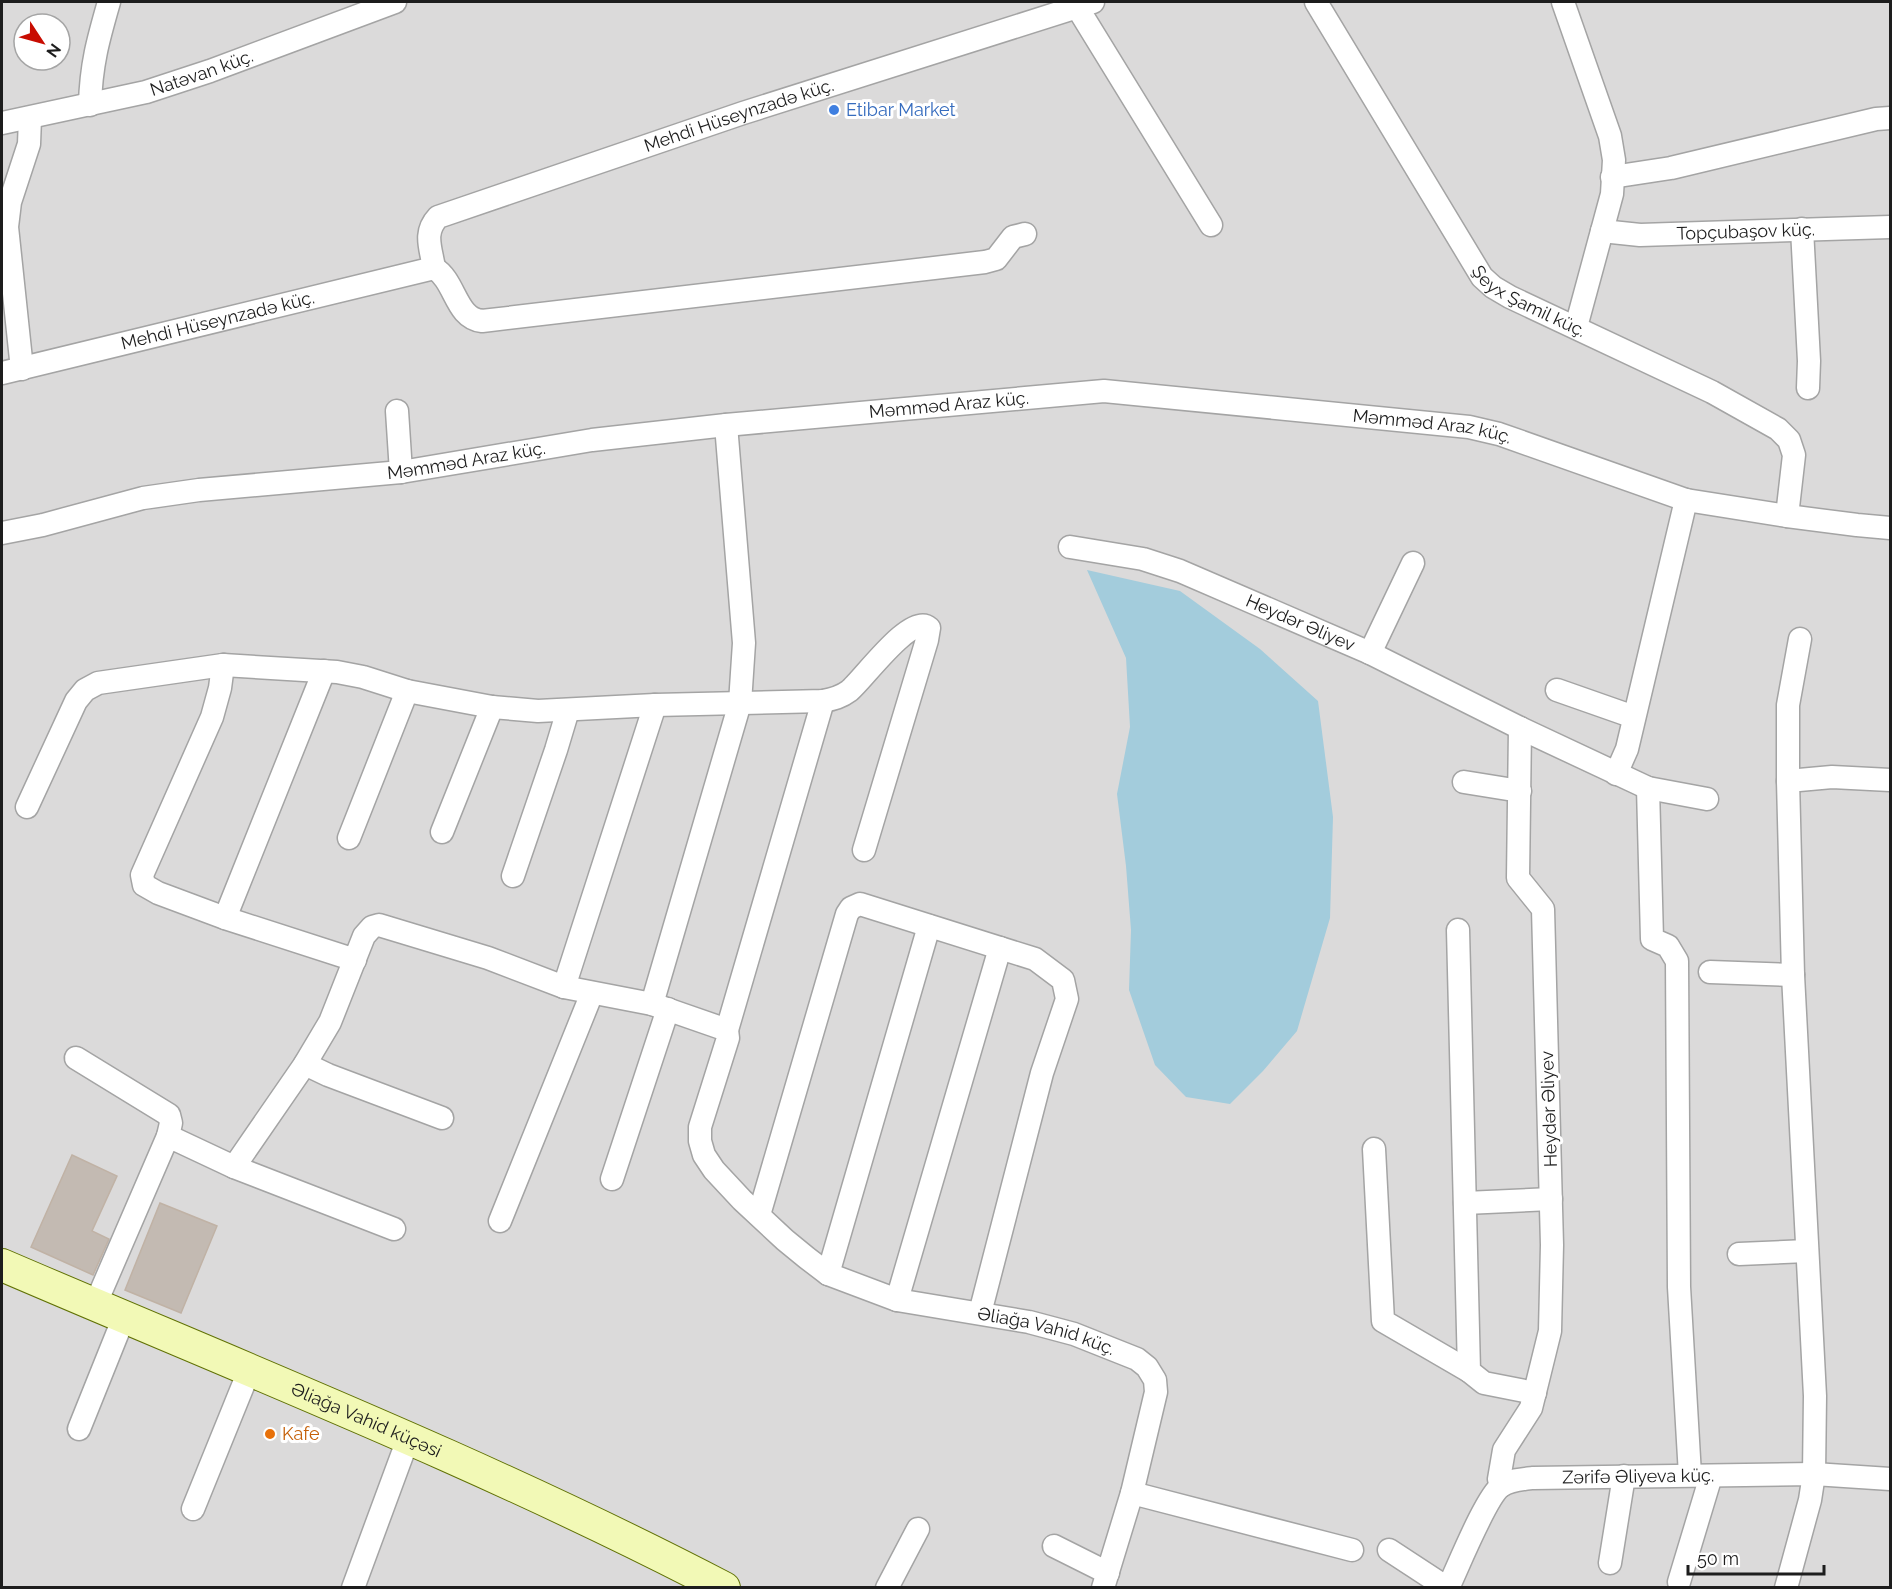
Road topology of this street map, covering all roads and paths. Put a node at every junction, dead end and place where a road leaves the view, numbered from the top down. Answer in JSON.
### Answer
{"nodes":[{"id":1,"x":109,"y":2,"type":"edge"},
{"id":2,"x":395,"y":2,"type":"edge"},
{"id":3,"x":1316,"y":2,"type":"edge"},
{"id":4,"x":1563,"y":2,"type":"edge"},
{"id":5,"x":1085,"y":4,"type":"edge"},
{"id":6,"x":90,"y":105,"type":"junction"},
{"id":7,"x":30,"y":118,"type":"junction"},
{"id":8,"x":1890,"y":118,"type":"edge"},
{"id":9,"x":2,"y":123,"type":"edge"},
{"id":10,"x":1612,"y":177,"type":"junction"},
{"id":11,"x":1211,"y":225,"type":"dead end"},
{"id":12,"x":1890,"y":227,"type":"edge"},
{"id":13,"x":1802,"y":229,"type":"junction"},
{"id":14,"x":1602,"y":231,"type":"junction"},
{"id":15,"x":1025,"y":234,"type":"dead end"},
{"id":16,"x":434,"y":268,"type":"junction"},
{"id":17,"x":1576,"y":327,"type":"junction"},
{"id":18,"x":12,"y":371,"type":"edge"},
{"id":19,"x":1808,"y":388,"type":"dead end"},
{"id":20,"x":397,"y":411,"type":"dead end"},
{"id":21,"x":726,"y":425,"type":"junction"},
{"id":22,"x":401,"y":472,"type":"junction"},
{"id":23,"x":1686,"y":500,"type":"junction"},
{"id":24,"x":1787,"y":516,"type":"junction"},
{"id":25,"x":1890,"y":528,"type":"edge"},
{"id":26,"x":2,"y":534,"type":"edge"},
{"id":27,"x":1070,"y":547,"type":"dead end"},
{"id":28,"x":1413,"y":563,"type":"dead end"},
{"id":29,"x":1800,"y":639,"type":"dead end"},
{"id":30,"x":1370,"y":653,"type":"junction"},
{"id":31,"x":223,"y":665,"type":"junction"},
{"id":32,"x":324,"y":671,"type":"junction"},
{"id":33,"x":1557,"y":690,"type":"dead end"},
{"id":34,"x":407,"y":691,"type":"junction"},
{"id":35,"x":823,"y":700,"type":"junction"},
{"id":36,"x":740,"y":703,"type":"junction"},
{"id":37,"x":655,"y":705,"type":"junction"},
{"id":38,"x":492,"y":707,"type":"junction"},
{"id":39,"x":568,"y":710,"type":"junction"},
{"id":40,"x":1634,"y":717,"type":"junction"},
{"id":41,"x":1520,"y":728,"type":"junction"},
{"id":42,"x":1616,"y":774,"type":"junction"},
{"id":43,"x":1890,"y":780,"type":"edge"},
{"id":44,"x":1788,"y":781,"type":"junction"},
{"id":45,"x":1464,"y":783,"type":"dead end"},
{"id":46,"x":1648,"y":788,"type":"junction"},
{"id":47,"x":1520,"y":791,"type":"junction"},
{"id":48,"x":1707,"y":799,"type":"dead end"},
{"id":49,"x":27,"y":807,"type":"dead end"},
{"id":50,"x":442,"y":832,"type":"dead end"},
{"id":51,"x":349,"y":838,"type":"dead end"},
{"id":52,"x":864,"y":850,"type":"dead end"},
{"id":53,"x":513,"y":876,"type":"dead end"},
{"id":54,"x":225,"y":918,"type":"junction"},
{"id":55,"x":929,"y":926,"type":"junction"},
{"id":56,"x":1458,"y":930,"type":"dead end"},
{"id":57,"x":1000,"y":948,"type":"junction"},
{"id":58,"x":355,"y":960,"type":"junction"},
{"id":59,"x":1710,"y":972,"type":"dead end"},
{"id":60,"x":1793,"y":975,"type":"junction"},
{"id":61,"x":564,"y":987,"type":"junction"},
{"id":62,"x":592,"y":993,"type":"junction"},
{"id":63,"x":660,"y":1006,"type":"junction"},
{"id":64,"x":727,"y":1030,"type":"junction"},
{"id":65,"x":76,"y":1058,"type":"dead end"},
{"id":66,"x":305,"y":1064,"type":"junction"},
{"id":67,"x":442,"y":1118,"type":"dead end"},
{"id":68,"x":168,"y":1136,"type":"junction"},
{"id":69,"x":1374,"y":1149,"type":"dead end"},
{"id":70,"x":234,"y":1167,"type":"junction"},
{"id":71,"x":612,"y":1179,"type":"dead end"},
{"id":72,"x":1551,"y":1199,"type":"junction"},
{"id":73,"x":1465,"y":1203,"type":"junction"},
{"id":74,"x":759,"y":1215,"type":"junction"},
{"id":75,"x":500,"y":1221,"type":"dead end"},
{"id":76,"x":394,"y":1229,"type":"dead end"},
{"id":77,"x":1807,"y":1251,"type":"junction"},
{"id":78,"x":1739,"y":1254,"type":"dead end"},
{"id":79,"x":2,"y":1265,"type":"edge"},
{"id":80,"x":828,"y":1274,"type":"junction"},
{"id":81,"x":897,"y":1299,"type":"junction"},
{"id":82,"x":95,"y":1305,"type":"junction"},
{"id":83,"x":980,"y":1313,"type":"junction"},
{"id":84,"x":123,"y":1317,"type":"junction"},
{"id":85,"x":249,"y":1371,"type":"junction"},
{"id":86,"x":1469,"y":1371,"type":"junction"},
{"id":87,"x":1535,"y":1393,"type":"junction"},
{"id":88,"x":79,"y":1429,"type":"dead end"},
{"id":89,"x":408,"y":1439,"type":"junction"},
{"id":90,"x":1814,"y":1474,"type":"junction"},
{"id":91,"x":1624,"y":1476,"type":"junction"},
{"id":92,"x":1700,"y":1476,"type":"junction"},
{"id":93,"x":1890,"y":1479,"type":"edge"},
{"id":94,"x":1501,"y":1486,"type":"junction"},
{"id":95,"x":1132,"y":1493,"type":"junction"},
{"id":96,"x":193,"y":1509,"type":"dead end"},
{"id":97,"x":918,"y":1529,"type":"dead end"},
{"id":98,"x":1054,"y":1546,"type":"dead end"},
{"id":99,"x":1352,"y":1550,"type":"dead end"},
{"id":100,"x":1389,"y":1550,"type":"dead end"},
{"id":101,"x":1610,"y":1563,"type":"dead end"},
{"id":102,"x":1105,"y":1580,"type":"edge"},
{"id":103,"x":1679,"y":1582,"type":"dead end"},
{"id":104,"x":353,"y":1587,"type":"edge"},
{"id":105,"x":724,"y":1587,"type":"edge"},
{"id":106,"x":886,"y":1587,"type":"edge"},
{"id":107,"x":1448,"y":1587,"type":"edge"},
{"id":108,"x":1786,"y":1587,"type":"edge"}],
"edges":[{"from":1,"to":6,"type":"street"},
{"from":2,"to":6,"type":"street","name":"Natəvan küç."},
{"from":3,"to":17,"type":"street","name":"Şeyx Şamil küç."},
{"from":4,"to":10,"type":"street"},
{"from":5,"to":11,"type":"street"},
{"from":5,"to":16,"type":"street","name":"Mehdi Hüseynzadə küç."},
{"from":6,"to":7,"type":"street","name":"Natəvan küç."},
{"from":7,"to":9,"type":"street","name":"Natəvan küç."},
{"from":7,"to":18,"type":"street"},
{"from":8,"to":10,"type":"street"},
{"from":10,"to":14,"type":"street"},
{"from":12,"to":13,"type":"street","name":"Topçubaşov küç."},
{"from":13,"to":14,"type":"street","name":"Topçubaşov küç."},
{"from":13,"to":19,"type":"street"},
{"from":14,"to":17,"type":"street"},
{"from":15,"to":16,"type":"street"},
{"from":16,"to":18,"type":"street","name":"Mehdi Hüseynzadə küç."},
{"from":17,"to":24,"type":"street","name":"Şeyx Şamil küç."},
{"from":20,"to":22,"type":"street"},
{"from":21,"to":22,"type":"street","name":"Məmməd Araz küç."},
{"from":21,"to":23,"type":"street","name":"Məmməd Araz küç."},
{"from":21,"to":36,"type":"street"},
{"from":22,"to":26,"type":"street","name":"Məmməd Araz küç."},
{"from":23,"to":24,"type":"street","name":"Məmməd Araz küç."},
{"from":23,"to":40,"type":"street"},
{"from":24,"to":25,"type":"street","name":"Məmməd Araz küç."},
{"from":27,"to":30,"type":"street","name":"Heydər Əliyev"},
{"from":28,"to":30,"type":"street"},
{"from":29,"to":44,"type":"street"},
{"from":30,"to":41,"type":"street","name":"Heydər Əliyev"},
{"from":31,"to":32,"type":"street"},
{"from":31,"to":49,"type":"street"},
{"from":31,"to":54,"type":"street"},
{"from":32,"to":34,"type":"street"},
{"from":32,"to":54,"type":"street"},
{"from":33,"to":40,"type":"street"},
{"from":34,"to":38,"type":"street"},
{"from":34,"to":51,"type":"street"},
{"from":35,"to":36,"type":"street"},
{"from":35,"to":52,"type":"street"},
{"from":35,"to":64,"type":"street","name":"Əliağa Vahid küç."},
{"from":36,"to":37,"type":"street"},
{"from":36,"to":63,"type":"street"},
{"from":37,"to":39,"type":"street"},
{"from":37,"to":61,"type":"street"},
{"from":38,"to":39,"type":"street"},
{"from":38,"to":50,"type":"street"},
{"from":39,"to":53,"type":"street"},
{"from":40,"to":42,"type":"street"},
{"from":41,"to":42,"type":"street","name":"Heydər Əliyev"},
{"from":41,"to":47,"type":"street","name":"Heydər Əliyev"},
{"from":42,"to":46,"type":"street","name":"Heydər Əliyev"},
{"from":43,"to":44,"type":"street"},
{"from":44,"to":60,"type":"street"},
{"from":45,"to":47,"type":"street"},
{"from":46,"to":48,"type":"street","name":"Heydər Əliyev"},
{"from":46,"to":92,"type":"street"},
{"from":47,"to":72,"type":"street","name":"Heydər Əliyev"},
{"from":54,"to":58,"type":"street"},
{"from":55,"to":57,"type":"street"},
{"from":55,"to":74,"type":"street"},
{"from":55,"to":80,"type":"street"},
{"from":56,"to":73,"type":"street"},
{"from":57,"to":81,"type":"street"},
{"from":57,"to":83,"type":"street"},
{"from":58,"to":61,"type":"street"},
{"from":58,"to":66,"type":"street"},
{"from":59,"to":60,"type":"street"},
{"from":60,"to":77,"type":"street"},
{"from":61,"to":62,"type":"street"},
{"from":62,"to":63,"type":"street"},
{"from":62,"to":75,"type":"street"},
{"from":63,"to":64,"type":"street"},
{"from":63,"to":71,"type":"street"},
{"from":64,"to":74,"type":"street","name":"Əliağa Vahid küç."},
{"from":65,"to":68,"type":"street"},
{"from":66,"to":67,"type":"street"},
{"from":66,"to":70,"type":"street"},
{"from":68,"to":70,"type":"street"},
{"from":68,"to":82,"type":"street"},
{"from":69,"to":86,"type":"street"},
{"from":70,"to":76,"type":"street"},
{"from":72,"to":73,"type":"street"},
{"from":72,"to":87,"type":"street","name":"Heydər Əliyev"},
{"from":73,"to":86,"type":"street"},
{"from":74,"to":80,"type":"street","name":"Əliağa Vahid küç."},
{"from":77,"to":78,"type":"street"},
{"from":77,"to":90,"type":"street"},
{"from":79,"to":82,"type":"main road","name":"Əliağa Vahid küçəsi"},
{"from":80,"to":81,"type":"street","name":"Əliağa Vahid küç."},
{"from":81,"to":83,"type":"street","name":"Əliağa Vahid küç."},
{"from":82,"to":84,"type":"main road","name":"Əliağa Vahid küçəsi"},
{"from":83,"to":95,"type":"street","name":"Əliağa Vahid küç."},
{"from":84,"to":85,"type":"main road","name":"Əliağa Vahid küçəsi"},
{"from":84,"to":88,"type":"street"},
{"from":85,"to":89,"type":"main road","name":"Əliağa Vahid küçəsi"},
{"from":85,"to":96,"type":"street"},
{"from":86,"to":87,"type":"street"},
{"from":87,"to":94,"type":"street","name":"Heydər Əliyev"},
{"from":89,"to":104,"type":"street"},
{"from":89,"to":105,"type":"main road","name":"Əliağa Vahid küçəsi"},
{"from":90,"to":92,"type":"street","name":"Zərifə Əliyeva küç."},
{"from":90,"to":93,"type":"street","name":"Zərifə Əliyeva küç."},
{"from":90,"to":108,"type":"street"},
{"from":91,"to":92,"type":"street","name":"Zərifə Əliyeva küç."},
{"from":91,"to":94,"type":"street","name":"Zərifə Əliyeva küç."},
{"from":91,"to":101,"type":"street"},
{"from":92,"to":103,"type":"street"},
{"from":94,"to":107,"type":"street"},
{"from":95,"to":99,"type":"street"},
{"from":95,"to":102,"type":"street","name":"Əliağa Vahid küç."},
{"from":97,"to":106,"type":"street"},
{"from":98,"to":102,"type":"street"},
{"from":100,"to":107,"type":"street"}]}
